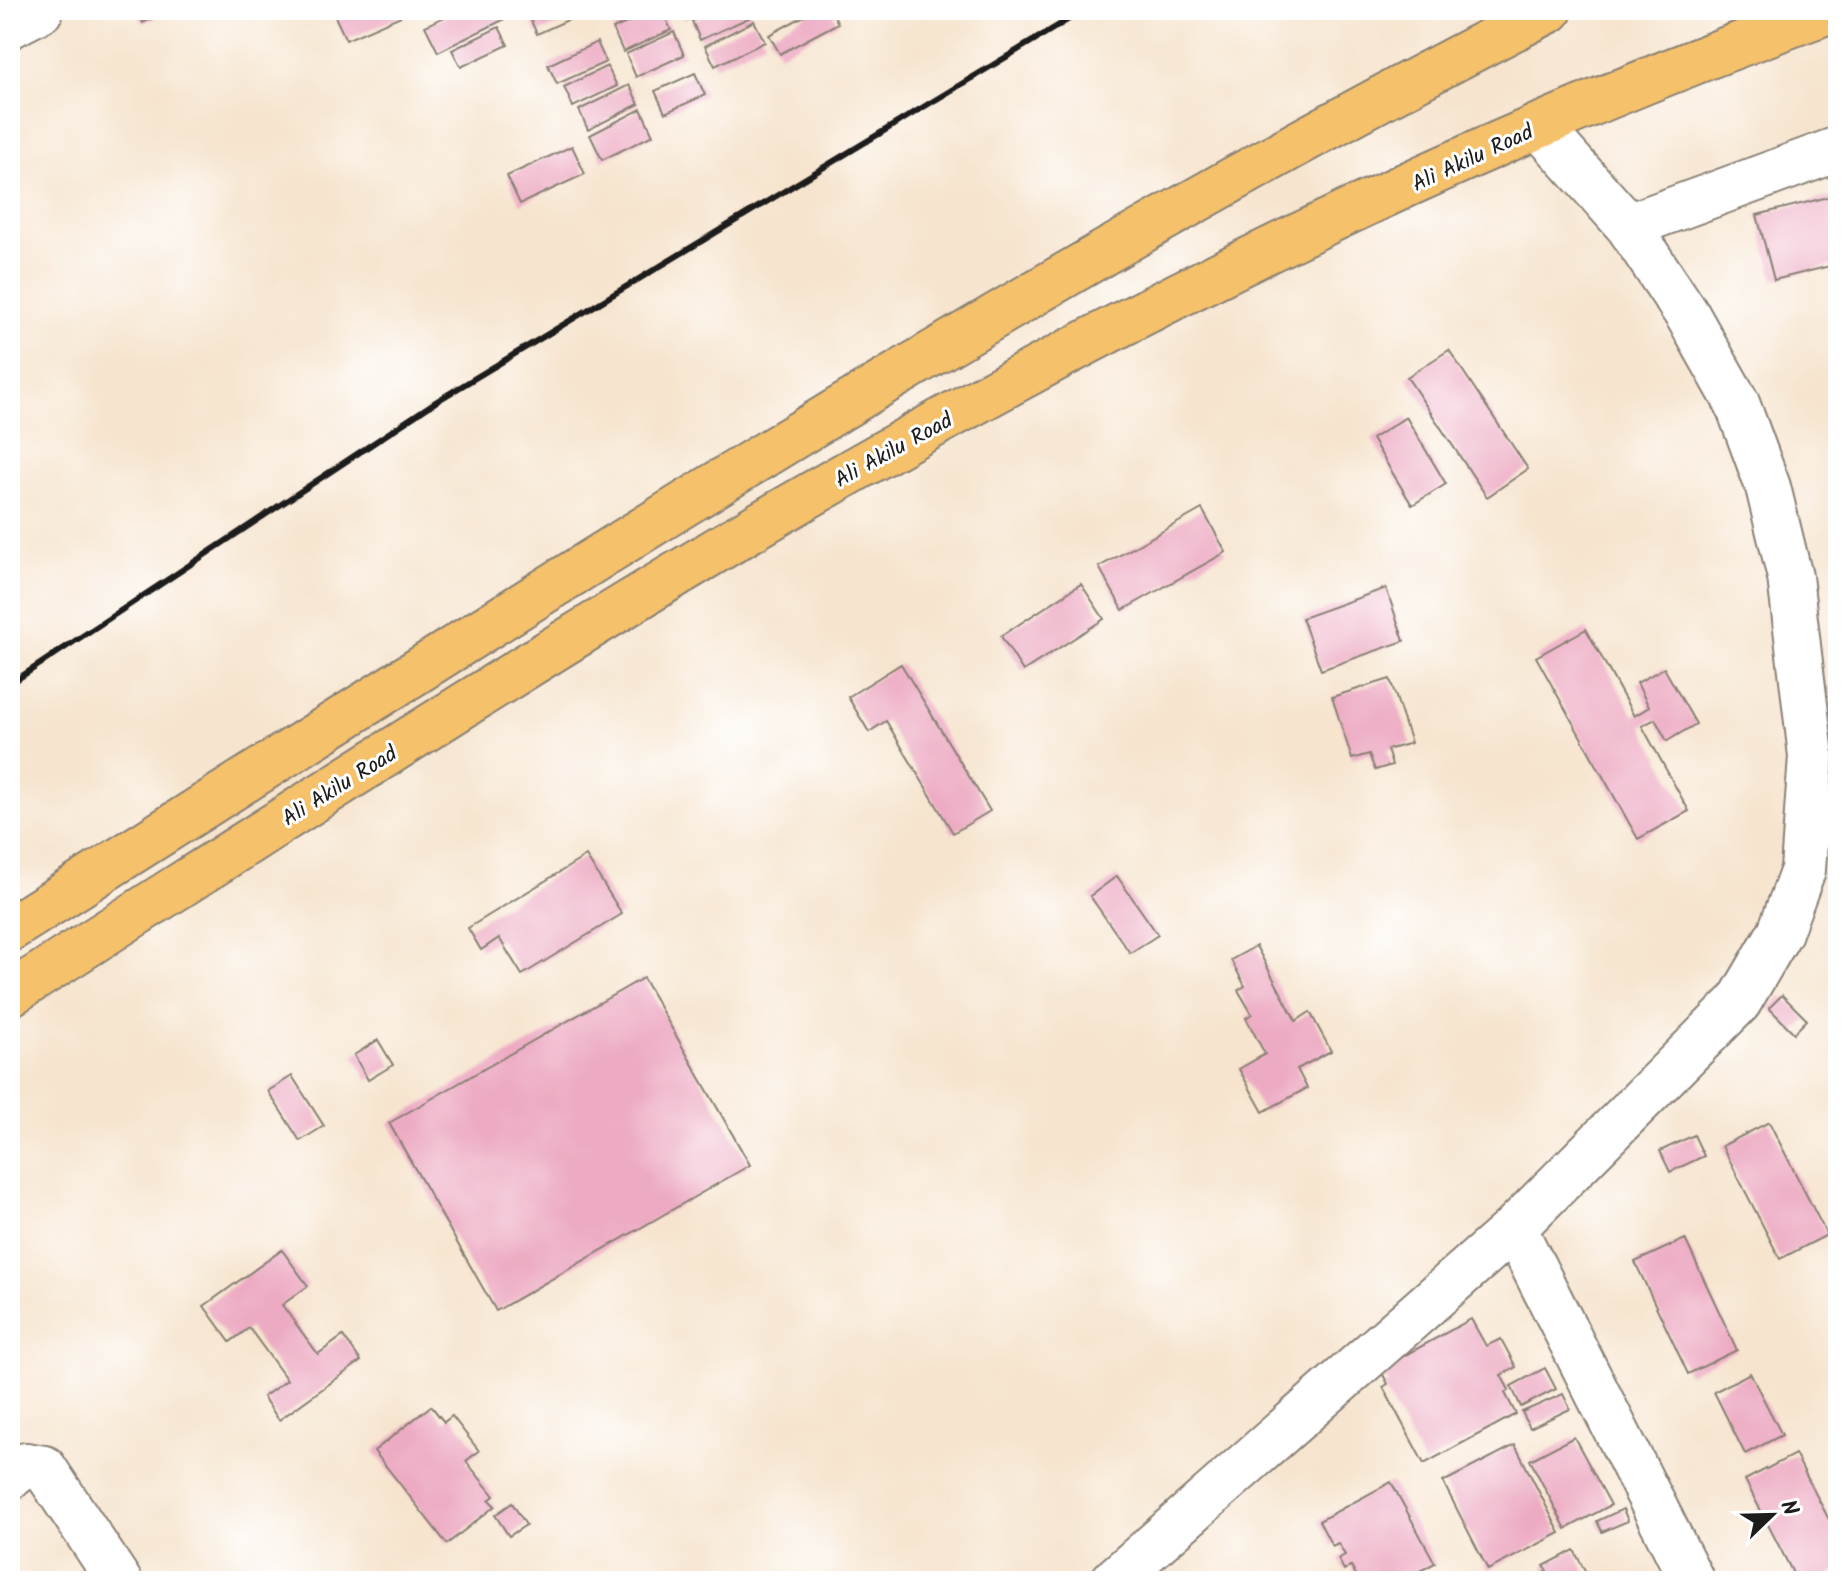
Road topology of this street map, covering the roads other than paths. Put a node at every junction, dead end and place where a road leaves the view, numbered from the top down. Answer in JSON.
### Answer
{"nodes":[{"id":1,"x":41,"y":10,"type":"edge"},
{"id":2,"x":1550,"y":10,"type":"edge"},
{"id":3,"x":1832,"y":10,"type":"edge"},
{"id":4,"x":10,"y":26,"type":"edge"},
{"id":5,"x":1539,"y":126,"type":"junction"},
{"id":6,"x":1838,"y":149,"type":"edge"},
{"id":7,"x":1628,"y":226,"type":"junction"},
{"id":8,"x":10,"y":929,"type":"edge"},
{"id":9,"x":10,"y":994,"type":"edge"},
{"id":10,"x":1514,"y":1228,"type":"junction"},
{"id":11,"x":10,"y":1477,"type":"edge"},
{"id":12,"x":119,"y":1581,"type":"edge"},
{"id":13,"x":1113,"y":1581,"type":"edge"},
{"id":14,"x":1692,"y":1581,"type":"edge"}],
"edges":[{"from":1,"to":4,"type":"street"},
{"from":2,"to":8,"type":"main road"},
{"from":3,"to":5,"type":"main road","name":"Ali Akilu Road"},
{"from":5,"to":7,"type":"street"},
{"from":5,"to":9,"type":"main road","name":"Ali Akilu Road"},
{"from":6,"to":7,"type":"street"},
{"from":7,"to":10,"type":"street"},
{"from":10,"to":13,"type":"street"},
{"from":10,"to":14,"type":"street"},
{"from":11,"to":12,"type":"street"}]}
